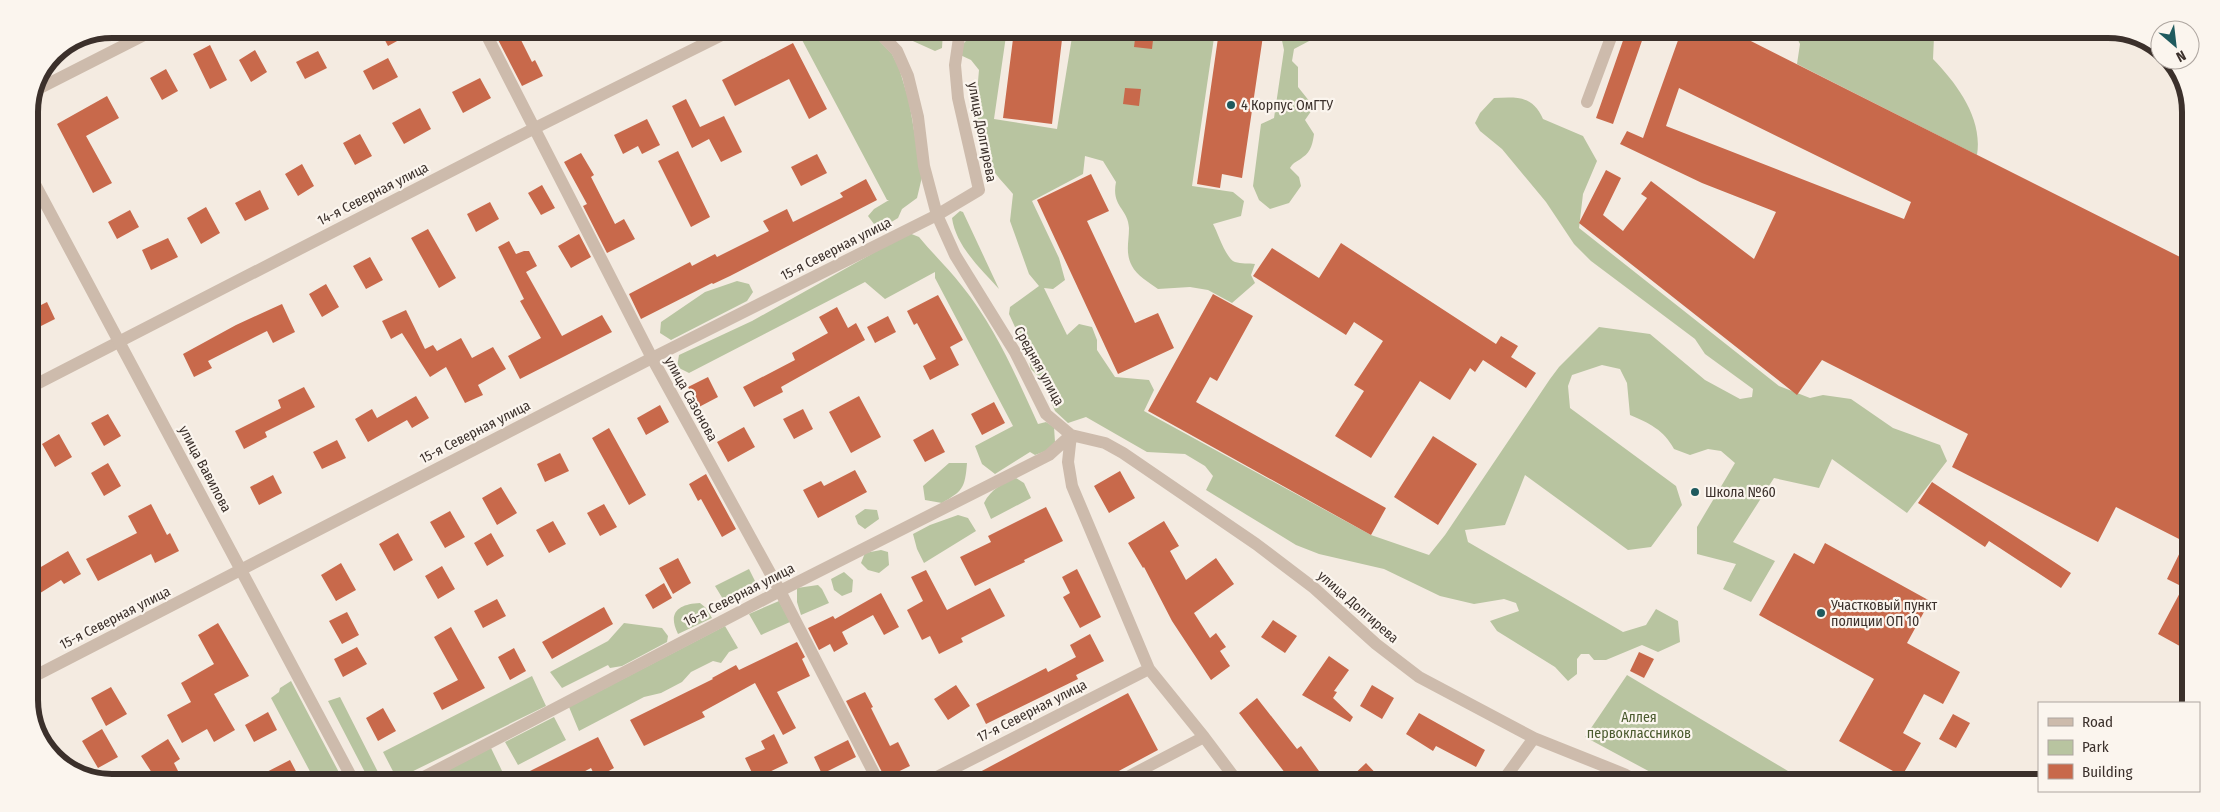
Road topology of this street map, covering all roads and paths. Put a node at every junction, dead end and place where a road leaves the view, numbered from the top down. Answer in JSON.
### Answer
{"nodes":[{"id":1,"x":138,"y":38,"type":"edge"},
{"id":2,"x":488,"y":38,"type":"edge"},
{"id":3,"x":716,"y":38,"type":"edge"},
{"id":4,"x":884,"y":38,"type":"edge"},
{"id":5,"x":959,"y":38,"type":"edge"},
{"id":6,"x":1611,"y":38,"type":"edge"},
{"id":7,"x":42,"y":87,"type":"edge"},
{"id":8,"x":1587,"y":102,"type":"dead end"},
{"id":9,"x":535,"y":128,"type":"junction"},
{"id":10,"x":38,"y":190,"type":"edge"},
{"id":11,"x":937,"y":215,"type":"junction"},
{"id":12,"x":121,"y":342,"type":"junction"},
{"id":13,"x":652,"y":358,"type":"junction"},
{"id":14,"x":38,"y":384,"type":"edge"},
{"id":15,"x":1071,"y":435,"type":"junction"},
{"id":16,"x":241,"y":570,"type":"junction"},
{"id":17,"x":780,"y":590,"type":"junction"},
{"id":18,"x":1149,"y":669,"type":"junction"},
{"id":19,"x":38,"y":674,"type":"edge"},
{"id":20,"x":1204,"y":737,"type":"junction"},
{"id":21,"x":1534,"y":738,"type":"junction"},
{"id":22,"x":350,"y":774,"type":"edge"},
{"id":23,"x":429,"y":774,"type":"edge"},
{"id":24,"x":874,"y":774,"type":"edge"},
{"id":25,"x":943,"y":774,"type":"edge"},
{"id":26,"x":1133,"y":774,"type":"edge"},
{"id":27,"x":1232,"y":774,"type":"edge"},
{"id":28,"x":1508,"y":774,"type":"edge"},
{"id":29,"x":1624,"y":774,"type":"edge"}],
"edges":[{"from":1,"to":7,"type":"street"},
{"from":2,"to":9,"type":"street","name":"улица Сазонова"},
{"from":3,"to":9,"type":"street","name":"14-я Северная улица"},
{"from":4,"to":11,"type":"street","name":"Средняя улица"},
{"from":5,"to":11,"type":"street","name":"улица Долгирева"},
{"from":6,"to":8,"type":"street"},
{"from":9,"to":12,"type":"street","name":"14-я Северная улица"},
{"from":9,"to":13,"type":"street","name":"улица Сазонова"},
{"from":10,"to":12,"type":"street","name":"улица Вавилова"},
{"from":11,"to":13,"type":"street","name":"15-я Северная улица"},
{"from":11,"to":15,"type":"street","name":"Средняя улица"},
{"from":12,"to":14,"type":"street","name":"14-я Северная улица"},
{"from":12,"to":16,"type":"street","name":"улица Вавилова"},
{"from":13,"to":16,"type":"street","name":"15-я Северная улица"},
{"from":13,"to":17,"type":"street","name":"улица Сазонова"},
{"from":15,"to":17,"type":"street","name":"16-я Северная улица"},
{"from":15,"to":18,"type":"street"},
{"from":15,"to":21,"type":"street","name":"улица Долгирева"},
{"from":16,"to":19,"type":"street","name":"15-я Северная улица"},
{"from":16,"to":22,"type":"street","name":"улица Вавилова"},
{"from":17,"to":23,"type":"street","name":"16-я Северная улица"},
{"from":17,"to":24,"type":"street","name":"улица Сазонова"},
{"from":18,"to":20,"type":"street"},
{"from":18,"to":25,"type":"street","name":"17-я Северная улица"},
{"from":20,"to":26,"type":"street"},
{"from":20,"to":27,"type":"street"},
{"from":21,"to":28,"type":"street"},
{"from":21,"to":29,"type":"street","name":"улица Долгирева"}]}
